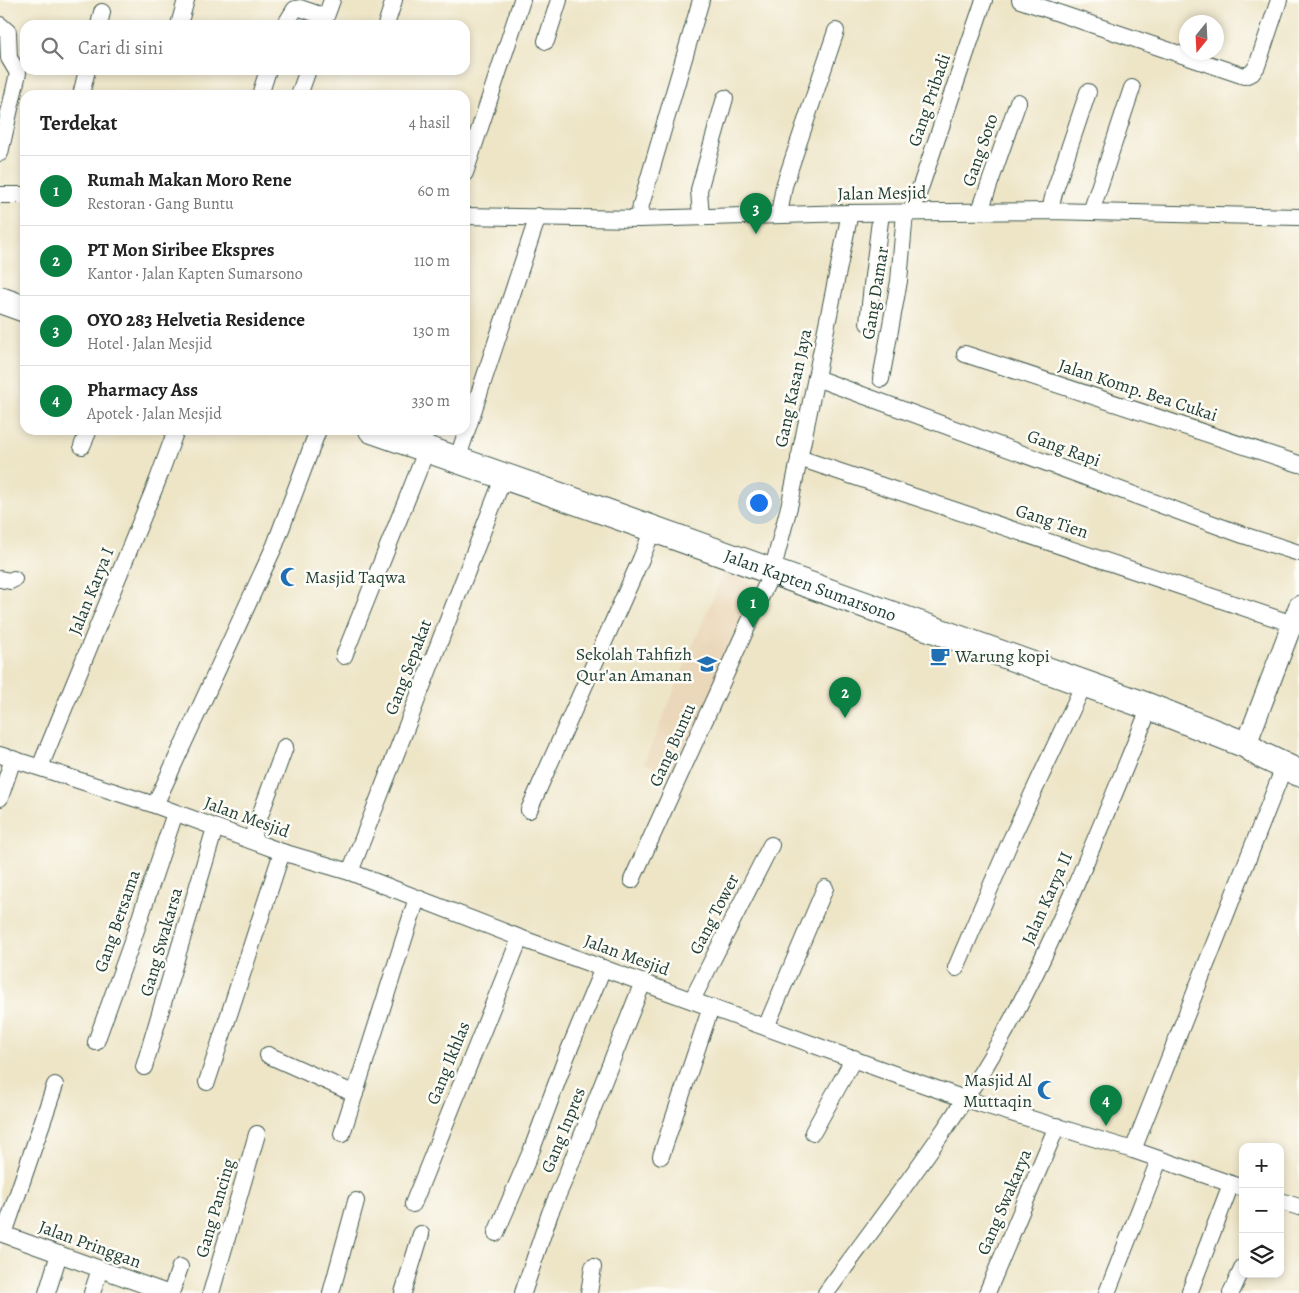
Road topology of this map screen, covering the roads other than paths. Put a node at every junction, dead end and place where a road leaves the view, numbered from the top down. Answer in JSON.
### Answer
{"nodes":[{"id":1,"x":186,"y":0,"type":"edge"},
{"id":2,"x":332,"y":0,"type":"edge"},
{"id":3,"x":394,"y":0,"type":"edge"},
{"id":4,"x":522,"y":0,"type":"edge"},
{"id":5,"x":559,"y":0,"type":"edge"},
{"id":6,"x":701,"y":0,"type":"edge"},
{"id":7,"x":984,"y":0,"type":"edge"},
{"id":8,"x":1020,"y":0,"type":"edge"},
{"id":9,"x":1279,"y":0,"type":"edge"},
{"id":10,"x":1056,"y":6,"type":"edge"},
{"id":11,"x":180,"y":20,"type":"edge"},
{"id":12,"x":288,"y":20,"type":"edge"},
{"id":13,"x":322,"y":20,"type":"edge"},
{"id":14,"x":324,"y":20,"type":"edge"},
{"id":15,"x":388,"y":20,"type":"edge"},
{"id":16,"x":0,"y":25,"type":"edge"},
{"id":17,"x":836,"y":31,"type":"dead end"},
{"id":18,"x":546,"y":41,"type":"dead end"},
{"id":19,"x":86,"y":75,"type":"edge"},
{"id":20,"x":266,"y":75,"type":"edge"},
{"id":21,"x":306,"y":75,"type":"edge"},
{"id":22,"x":1132,"y":88,"type":"dead end"},
{"id":23,"x":82,"y":90,"type":"edge"},
{"id":24,"x":262,"y":90,"type":"edge"},
{"id":25,"x":301,"y":90,"type":"edge"},
{"id":26,"x":1088,"y":92,"type":"dead end"},
{"id":27,"x":725,"y":98,"type":"dead end"},
{"id":28,"x":1018,"y":102,"type":"dead end"},
{"id":29,"x":0,"y":153,"type":"edge"},
{"id":30,"x":470,"y":157,"type":"edge"},
{"id":31,"x":0,"y":195,"type":"edge"},
{"id":32,"x":20,"y":195,"type":"edge"},
{"id":33,"x":980,"y":211,"type":"junction"},
{"id":34,"x":1050,"y":211,"type":"junction"},
{"id":35,"x":881,"y":212,"type":"junction"},
{"id":36,"x":909,"y":212,"type":"junction"},
{"id":37,"x":1091,"y":212,"type":"junction"},
{"id":38,"x":850,"y":213,"type":"junction"},
{"id":39,"x":779,"y":215,"type":"junction"},
{"id":40,"x":470,"y":216,"type":"edge"},
{"id":41,"x":538,"y":216,"type":"junction"},
{"id":42,"x":701,"y":217,"type":"junction"},
{"id":43,"x":1299,"y":217,"type":"edge"},
{"id":44,"x":639,"y":219,"type":"junction"},
{"id":45,"x":872,"y":276,"type":"junction"},
{"id":46,"x":899,"y":281,"type":"junction"},
{"id":47,"x":0,"y":300,"type":"edge"},
{"id":48,"x":20,"y":307,"type":"edge"},
{"id":49,"x":868,"y":323,"type":"dead end"},
{"id":50,"x":965,"y":354,"type":"dead end"},
{"id":51,"x":816,"y":378,"type":"junction"},
{"id":52,"x":881,"y":379,"type":"dead end"},
{"id":53,"x":470,"y":421,"type":"edge"},
{"id":54,"x":87,"y":435,"type":"edge"},
{"id":55,"x":174,"y":435,"type":"edge"},
{"id":56,"x":316,"y":435,"type":"edge"},
{"id":57,"x":386,"y":435,"type":"edge"},
{"id":58,"x":465,"y":435,"type":"edge"},
{"id":59,"x":82,"y":446,"type":"dead end"},
{"id":60,"x":427,"y":449,"type":"junction"},
{"id":61,"x":799,"y":458,"type":"junction"},
{"id":62,"x":457,"y":460,"type":"junction"},
{"id":63,"x":1299,"y":464,"type":"edge"},
{"id":64,"x":504,"y":476,"type":"junction"},
{"id":65,"x":653,"y":529,"type":"junction"},
{"id":66,"x":1299,"y":553,"type":"edge"},
{"id":67,"x":772,"y":572,"type":"junction"},
{"id":68,"x":1297,"y":618,"type":"edge"},
{"id":69,"x":344,"y":656,"type":"dead end"},
{"id":70,"x":1084,"y":684,"type":"junction"},
{"id":71,"x":1150,"y":707,"type":"junction"},
{"id":72,"x":1246,"y":744,"type":"junction"},
{"id":73,"x":285,"y":747,"type":"dead end"},
{"id":74,"x":6,"y":757,"type":"edge"},
{"id":75,"x":1294,"y":765,"type":"edge"},
{"id":76,"x":40,"y":767,"type":"junction"},
{"id":77,"x":0,"y":798,"type":"edge"},
{"id":78,"x":155,"y":805,"type":"junction"},
{"id":79,"x":529,"y":810,"type":"dead end"},
{"id":80,"x":175,"y":812,"type":"junction"},
{"id":81,"x":215,"y":828,"type":"junction"},
{"id":82,"x":251,"y":840,"type":"junction"},
{"id":83,"x":771,"y":845,"type":"dead end"},
{"id":84,"x":282,"y":852,"type":"junction"},
{"id":85,"x":350,"y":872,"type":"junction"},
{"id":86,"x":632,"y":880,"type":"dead end"},
{"id":87,"x":825,"y":888,"type":"dead end"},
{"id":88,"x":417,"y":898,"type":"junction"},
{"id":89,"x":520,"y":938,"type":"junction"},
{"id":90,"x":603,"y":968,"type":"junction"},
{"id":91,"x":956,"y":968,"type":"dead end"},
{"id":92,"x":643,"y":982,"type":"junction"},
{"id":93,"x":692,"y":1000,"type":"junction"},
{"id":94,"x":711,"y":1007,"type":"junction"},
{"id":95,"x":766,"y":1027,"type":"junction"},
{"id":96,"x":96,"y":1042,"type":"dead end"},
{"id":97,"x":268,"y":1055,"type":"dead end"},
{"id":98,"x":854,"y":1058,"type":"junction"},
{"id":99,"x":144,"y":1067,"type":"dead end"},
{"id":100,"x":207,"y":1082,"type":"dead end"},
{"id":101,"x":55,"y":1085,"type":"dead end"},
{"id":102,"x":355,"y":1094,"type":"junction"},
{"id":103,"x":966,"y":1099,"type":"junction"},
{"id":104,"x":1058,"y":1126,"type":"junction"},
{"id":105,"x":813,"y":1132,"type":"dead end"},
{"id":106,"x":257,"y":1134,"type":"dead end"},
{"id":107,"x":342,"y":1134,"type":"dead end"},
{"id":108,"x":1134,"y":1150,"type":"junction"},
{"id":109,"x":661,"y":1156,"type":"dead end"},
{"id":110,"x":1159,"y":1160,"type":"junction"},
{"id":111,"x":1237,"y":1186,"type":"edge"},
{"id":112,"x":356,"y":1201,"type":"dead end"},
{"id":113,"x":1284,"y":1202,"type":"edge"},
{"id":114,"x":413,"y":1204,"type":"dead end"},
{"id":115,"x":1299,"y":1207,"type":"edge"},
{"id":116,"x":496,"y":1233,"type":"dead end"},
{"id":117,"x":2,"y":1234,"type":"edge"},
{"id":118,"x":421,"y":1234,"type":"dead end"},
{"id":119,"x":59,"y":1254,"type":"junction"},
{"id":120,"x":180,"y":1266,"type":"dead end"},
{"id":121,"x":594,"y":1267,"type":"dead end"},
{"id":122,"x":100,"y":1269,"type":"junction"},
{"id":123,"x":1239,"y":1276,"type":"edge"},
{"id":124,"x":1190,"y":1291,"type":"dead end"},
{"id":125,"x":47,"y":1293,"type":"edge"},
{"id":126,"x":92,"y":1293,"type":"edge"},
{"id":127,"x":169,"y":1293,"type":"edge"},
{"id":128,"x":211,"y":1293,"type":"edge"},
{"id":129,"x":331,"y":1293,"type":"edge"},
{"id":130,"x":403,"y":1293,"type":"edge"},
{"id":131,"x":523,"y":1293,"type":"edge"},
{"id":132,"x":589,"y":1293,"type":"edge"},
{"id":133,"x":826,"y":1293,"type":"edge"},
{"id":134,"x":987,"y":1293,"type":"edge"},
{"id":135,"x":1107,"y":1293,"type":"edge"},
{"id":136,"x":1232,"y":1293,"type":"edge"}],
"edges":[{"from":1,"to":11,"type":"street"},
{"from":2,"to":14,"type":"street"},
{"from":3,"to":15,"type":"street"},
{"from":4,"to":30,"type":"street"},
{"from":5,"to":18,"type":"street"},
{"from":6,"to":44,"type":"street"},
{"from":7,"to":36,"type":"street","name":"Gang Pribadi"},
{"from":8,"to":10,"type":"street"},
{"from":9,"to":10,"type":"street"},
{"from":12,"to":13,"type":"street"},
{"from":16,"to":29,"type":"street"},
{"from":17,"to":39,"type":"street"},
{"from":19,"to":23,"type":"street"},
{"from":20,"to":24,"type":"street"},
{"from":21,"to":25,"type":"street"},
{"from":22,"to":37,"type":"street"},
{"from":26,"to":34,"type":"street"},
{"from":27,"to":42,"type":"street"},
{"from":28,"to":33,"type":"street","name":"Gang Soto"},
{"from":31,"to":32,"type":"street"},
{"from":33,"to":34,"type":"street","name":"Jalan Mesjid"},
{"from":33,"to":36,"type":"street","name":"Jalan Mesjid"},
{"from":34,"to":37,"type":"street","name":"Jalan Mesjid"},
{"from":35,"to":36,"type":"street","name":"Jalan Mesjid"},
{"from":35,"to":38,"type":"street","name":"Jalan Mesjid"},
{"from":35,"to":45,"type":"street"},
{"from":36,"to":46,"type":"street","name":"Gang Damar"},
{"from":37,"to":43,"type":"street","name":"Jalan Mesjid"},
{"from":38,"to":39,"type":"street","name":"Jalan Mesjid"},
{"from":38,"to":51,"type":"street","name":"Gang Kasan Jaya"},
{"from":39,"to":42,"type":"street","name":"Jalan Mesjid"},
{"from":40,"to":41,"type":"street","name":"Jalan Mesjid"},
{"from":41,"to":44,"type":"street","name":"Jalan Mesjid"},
{"from":41,"to":53,"type":"street"},
{"from":42,"to":44,"type":"street","name":"Jalan Mesjid"},
{"from":45,"to":46,"type":"street"},
{"from":45,"to":49,"type":"street"},
{"from":46,"to":52,"type":"street","name":"Gang Damar"},
{"from":47,"to":48,"type":"highway"},
{"from":50,"to":63,"type":"street","name":"Jalan Komp. Bea Cukai"},
{"from":51,"to":61,"type":"street","name":"Gang Kasan Jaya"},
{"from":51,"to":66,"type":"street","name":"Gang Rapi"},
{"from":54,"to":59,"type":"street"},
{"from":55,"to":76,"type":"street","name":"Jalan Karya I"},
{"from":56,"to":78,"type":"street"},
{"from":57,"to":60,"type":"highway","name":"Jalan Kapten Sumarsono"},
{"from":58,"to":62,"type":"street"},
{"from":60,"to":62,"type":"highway","name":"Jalan Kapten Sumarsono"},
{"from":60,"to":69,"type":"street"},
{"from":61,"to":67,"type":"street","name":"Gang Kasan Jaya"},
{"from":61,"to":68,"type":"street","name":"Gang Tien"},
{"from":62,"to":64,"type":"highway","name":"Jalan Kapten Sumarsono"},
{"from":64,"to":65,"type":"highway","name":"Jalan Kapten Sumarsono"},
{"from":64,"to":85,"type":"street","name":"Gang Sepakat"},
{"from":65,"to":67,"type":"highway","name":"Jalan Kapten Sumarsono"},
{"from":65,"to":79,"type":"street"},
{"from":67,"to":70,"type":"highway","name":"Jalan Kapten Sumarsono"},
{"from":67,"to":86,"type":"street","name":"Gang Buntu"},
{"from":68,"to":72,"type":"street"},
{"from":70,"to":71,"type":"highway","name":"Jalan Kapten Sumarsono"},
{"from":70,"to":91,"type":"street"},
{"from":71,"to":72,"type":"highway","name":"Jalan Kapten Sumarsono"},
{"from":71,"to":103,"type":"street","name":"Jalan Karya II"},
{"from":72,"to":75,"type":"highway","name":"Jalan Kapten Sumarsono"},
{"from":73,"to":82,"type":"street"},
{"from":74,"to":76,"type":"street","name":"Jalan Mesjid"},
{"from":74,"to":77,"type":"street"},
{"from":75,"to":108,"type":"street"},
{"from":76,"to":78,"type":"street","name":"Jalan Mesjid"},
{"from":78,"to":80,"type":"street","name":"Jalan Mesjid"},
{"from":80,"to":81,"type":"street","name":"Jalan Mesjid"},
{"from":80,"to":96,"type":"street","name":"Gang Bersama"},
{"from":81,"to":82,"type":"street","name":"Jalan Mesjid"},
{"from":81,"to":99,"type":"street","name":"Gang Swakarsa"},
{"from":82,"to":84,"type":"street","name":"Jalan Mesjid"},
{"from":83,"to":93,"type":"street","name":"Gang Tower"},
{"from":84,"to":85,"type":"street","name":"Jalan Mesjid"},
{"from":84,"to":100,"type":"street"},
{"from":85,"to":88,"type":"street","name":"Jalan Mesjid"},
{"from":87,"to":95,"type":"street"},
{"from":88,"to":89,"type":"street","name":"Jalan Mesjid"},
{"from":88,"to":102,"type":"street"},
{"from":89,"to":90,"type":"street","name":"Jalan Mesjid"},
{"from":89,"to":114,"type":"street","name":"Gang Ikhlas"},
{"from":90,"to":92,"type":"street","name":"Jalan Mesjid"},
{"from":90,"to":116,"type":"street"},
{"from":92,"to":93,"type":"street","name":"Jalan Mesjid"},
{"from":92,"to":131,"type":"street","name":"Gang Inpres"},
{"from":93,"to":94,"type":"street","name":"Jalan Mesjid"},
{"from":94,"to":95,"type":"street","name":"Jalan Mesjid"},
{"from":94,"to":109,"type":"street"},
{"from":95,"to":98,"type":"street","name":"Jalan Mesjid"},
{"from":97,"to":102,"type":"street"},
{"from":98,"to":103,"type":"street","name":"Jalan Mesjid"},
{"from":98,"to":105,"type":"street"},
{"from":101,"to":117,"type":"street"},
{"from":102,"to":107,"type":"street"},
{"from":103,"to":104,"type":"street","name":"Jalan Mesjid"},
{"from":103,"to":133,"type":"street","name":"Jalan Karya II"},
{"from":104,"to":108,"type":"street","name":"Jalan Mesjid"},
{"from":104,"to":134,"type":"street","name":"Gang Swakarya"},
{"from":106,"to":128,"type":"street","name":"Gang Pancing"},
{"from":108,"to":110,"type":"street","name":"Jalan Mesjid"},
{"from":110,"to":111,"type":"street","name":"Jalan Mesjid"},
{"from":110,"to":135,"type":"street"},
{"from":111,"to":124,"type":"street"},
{"from":112,"to":129,"type":"street"},
{"from":113,"to":115,"type":"street"},
{"from":117,"to":119,"type":"street","name":"Jalan Pringgan"},
{"from":118,"to":130,"type":"street"},
{"from":119,"to":122,"type":"street","name":"Jalan Pringgan"},
{"from":119,"to":125,"type":"street"},
{"from":120,"to":127,"type":"street"},
{"from":121,"to":132,"type":"street"},
{"from":122,"to":126,"type":"street"},
{"from":122,"to":127,"type":"street","name":"Jalan Pringgan"},
{"from":123,"to":136,"type":"street"}]}
